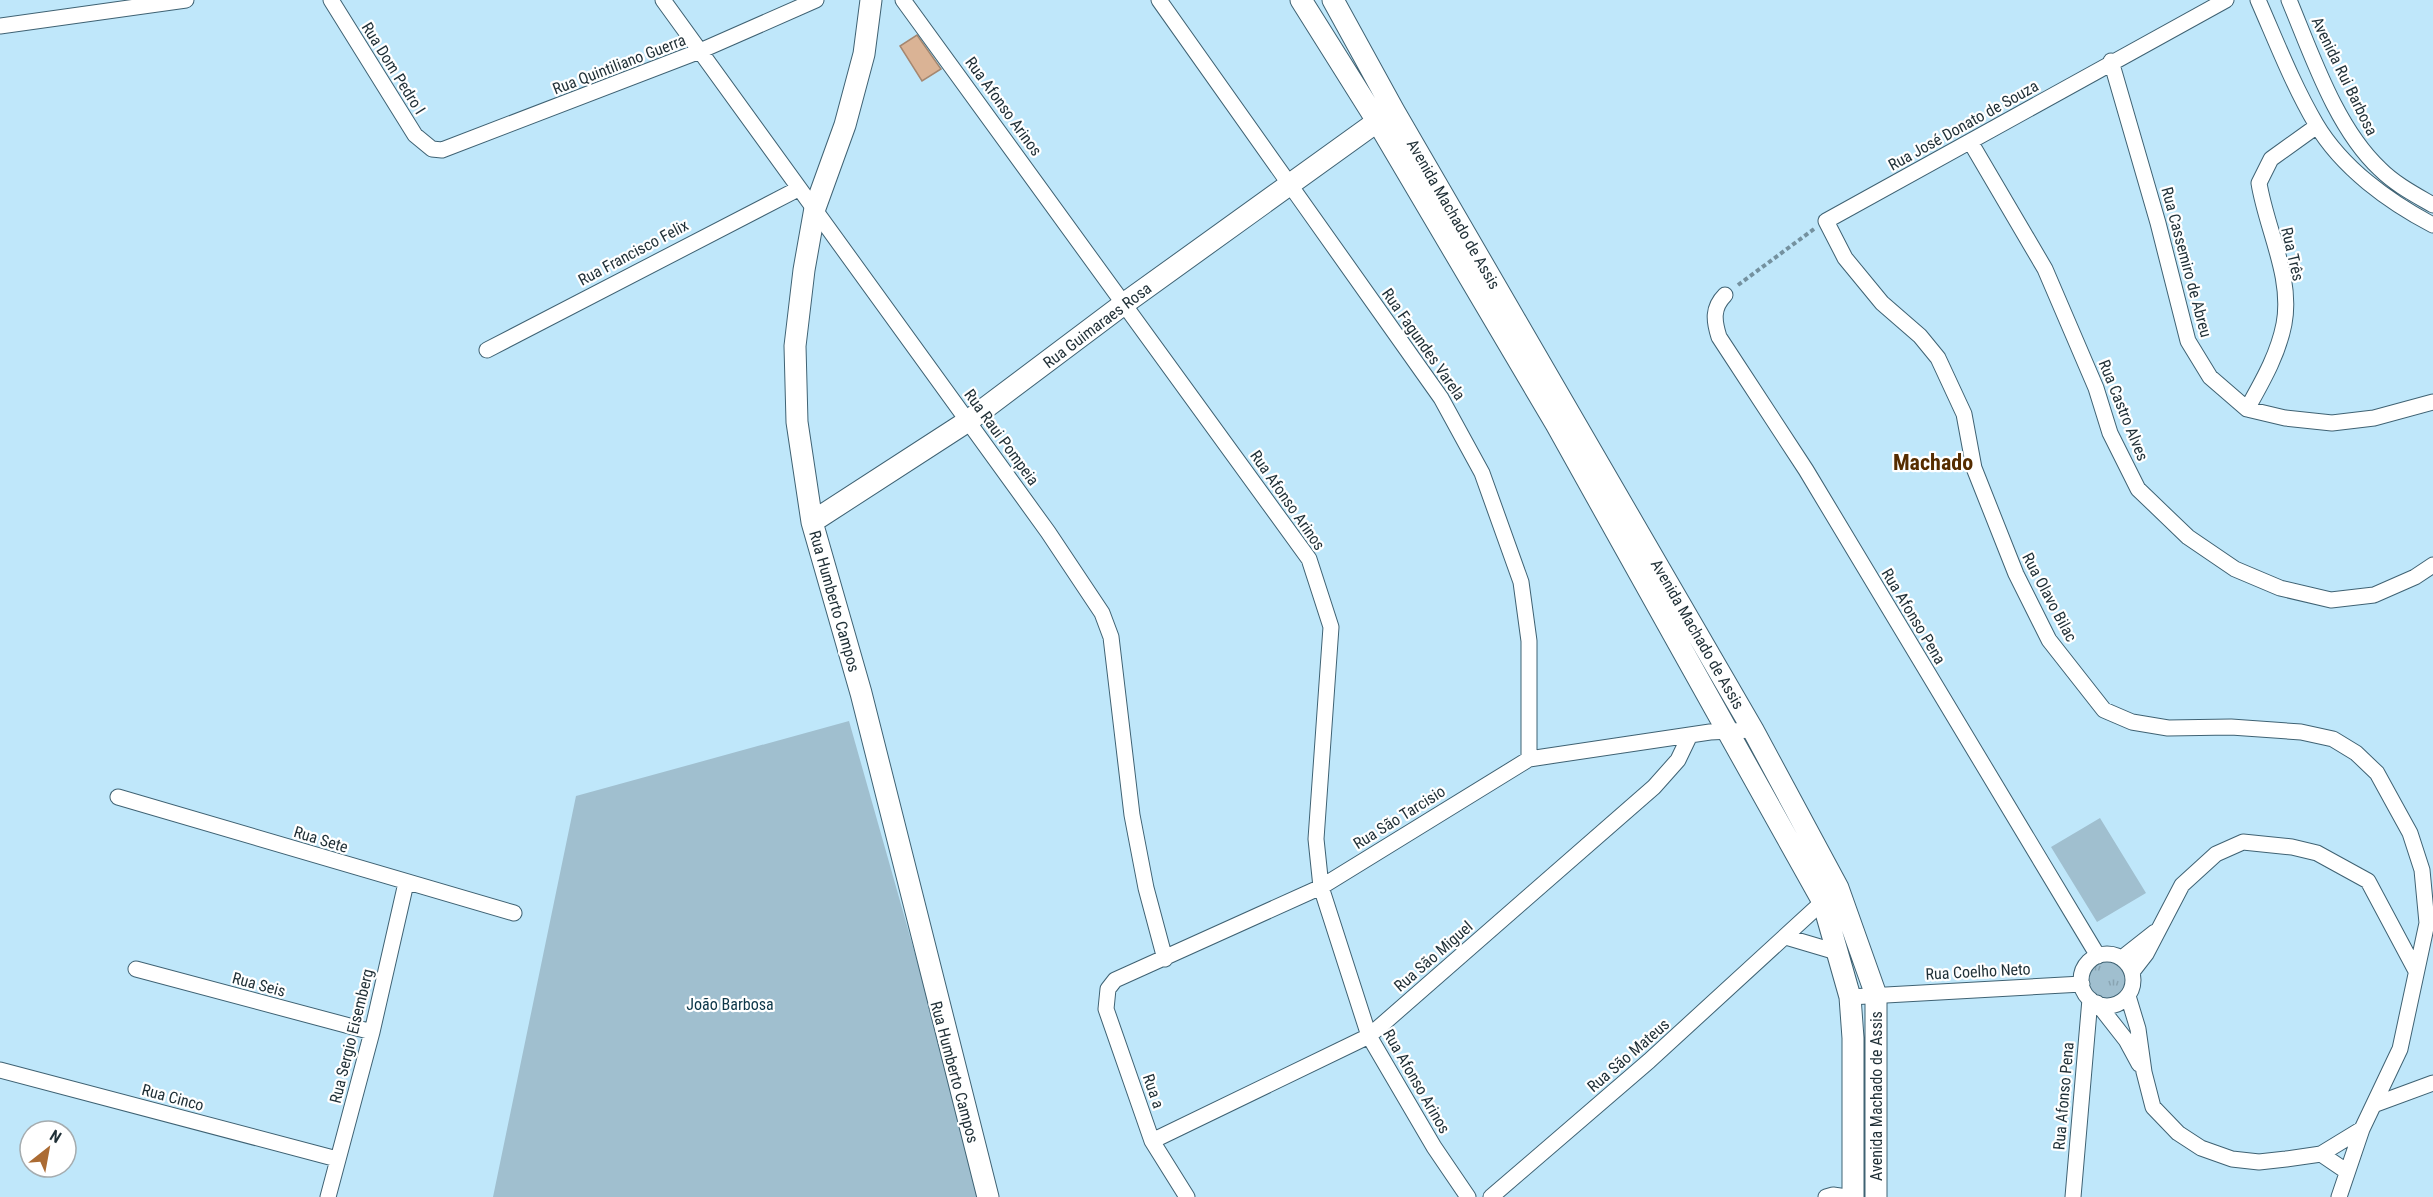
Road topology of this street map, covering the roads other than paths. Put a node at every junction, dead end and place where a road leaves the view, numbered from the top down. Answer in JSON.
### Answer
{"nodes":[{"id":1,"x":186,"y":0,"type":"edge"},
{"id":2,"x":331,"y":0,"type":"edge"},
{"id":3,"x":663,"y":0,"type":"edge"},
{"id":4,"x":816,"y":0,"type":"edge"},
{"id":5,"x":871,"y":0,"type":"edge"},
{"id":6,"x":903,"y":0,"type":"edge"},
{"id":7,"x":1159,"y":0,"type":"edge"},
{"id":8,"x":1301,"y":0,"type":"edge"},
{"id":9,"x":1333,"y":0,"type":"edge"},
{"id":10,"x":2226,"y":0,"type":"edge"},
{"id":11,"x":2258,"y":0,"type":"edge"},
{"id":12,"x":2289,"y":0,"type":"edge"},
{"id":13,"x":0,"y":26,"type":"edge"},
{"id":14,"x":700,"y":51,"type":"junction"},
{"id":15,"x":2111,"y":61,"type":"junction"},
{"id":16,"x":1385,"y":116,"type":"junction"},
{"id":17,"x":2317,"y":126,"type":"junction"},
{"id":18,"x":1971,"y":143,"type":"junction"},
{"id":19,"x":432,"y":149,"type":"joint"},
{"id":20,"x":1290,"y":184,"type":"junction"},
{"id":21,"x":798,"y":189,"type":"junction"},
{"id":22,"x":2433,"y":205,"type":"edge"},
{"id":23,"x":816,"y":208,"type":"junction"},
{"id":24,"x":1826,"y":221,"type":"joint"},
{"id":25,"x":2433,"y":225,"type":"edge"},
{"id":26,"x":1725,"y":295,"type":"road end"},
{"id":27,"x":1125,"y":303,"type":"junction"},
{"id":28,"x":487,"y":350,"type":"dead end"},
{"id":29,"x":2433,"y":402,"type":"edge"},
{"id":30,"x":2247,"y":409,"type":"junction"},
{"id":31,"x":968,"y":421,"type":"junction"},
{"id":32,"x":812,"y":522,"type":"junction"},
{"id":33,"x":2433,"y":565,"type":"edge"},
{"id":34,"x":1753,"y":730,"type":"junction"},
{"id":35,"x":1727,"y":732,"type":"junction"},
{"id":36,"x":1690,"y":735,"type":"junction"},
{"id":37,"x":1529,"y":759,"type":"junction"},
{"id":38,"x":118,"y":797,"type":"dead end"},
{"id":39,"x":406,"y":883,"type":"junction"},
{"id":40,"x":1321,"y":887,"type":"junction"},
{"id":41,"x":1831,"y":895,"type":"junction"},
{"id":42,"x":514,"y":913,"type":"dead end"},
{"id":43,"x":2427,"y":923,"type":"junction"},
{"id":44,"x":2160,"y":928,"type":"junction"},
{"id":45,"x":2399,"y":934,"type":"junction"},
{"id":46,"x":1786,"y":937,"type":"junction"},
{"id":47,"x":1840,"y":953,"type":"junction"},
{"id":48,"x":2098,"y":956,"type":"junction"},
{"id":49,"x":2122,"y":958,"type":"junction"},
{"id":50,"x":1166,"y":959,"type":"junction"},
{"id":51,"x":136,"y":969,"type":"dead end"},
{"id":52,"x":2416,"y":971,"type":"junction"},
{"id":53,"x":2132,"y":972,"type":"junction"},
{"id":54,"x":2082,"y":984,"type":"junction"},
{"id":55,"x":1108,"y":989,"type":"joint"},
{"id":56,"x":1876,"y":995,"type":"junction"},
{"id":57,"x":2128,"y":996,"type":"junction"},
{"id":58,"x":1850,"y":997,"type":"junction"},
{"id":59,"x":2094,"y":1001,"type":"junction"},
{"id":60,"x":372,"y":1032,"type":"junction"},
{"id":61,"x":1369,"y":1036,"type":"junction"},
{"id":62,"x":0,"y":1070,"type":"edge"},
{"id":63,"x":2144,"y":1072,"type":"junction"},
{"id":64,"x":2433,"y":1083,"type":"edge"},
{"id":65,"x":2376,"y":1104,"type":"junction"},
{"id":66,"x":2362,"y":1129,"type":"junction"},
{"id":67,"x":1152,"y":1141,"type":"junction"},
{"id":68,"x":2321,"y":1154,"type":"junction"},
{"id":69,"x":337,"y":1159,"type":"junction"},
{"id":70,"x":2346,"y":1171,"type":"junction"},
{"id":71,"x":328,"y":1197,"type":"edge"},
{"id":72,"x":988,"y":1197,"type":"edge"},
{"id":73,"x":1187,"y":1197,"type":"edge"},
{"id":74,"x":1468,"y":1197,"type":"edge"},
{"id":75,"x":1491,"y":1197,"type":"edge"},
{"id":76,"x":1826,"y":1197,"type":"edge"},
{"id":77,"x":1847,"y":1197,"type":"edge"},
{"id":78,"x":1853,"y":1197,"type":"edge"},
{"id":79,"x":1876,"y":1197,"type":"edge"},
{"id":80,"x":2073,"y":1197,"type":"edge"},
{"id":81,"x":2339,"y":1197,"type":"edge"}],
"edges":[{"from":1,"to":13,"type":"street"},
{"from":2,"to":19,"type":"street","name":"Rua Dom Pedro I"},
{"from":3,"to":14,"type":"street","name":"Rua Raui Pompeia"},
{"from":4,"to":14,"type":"street","name":"Rua Quintiliano Guerra"},
{"from":5,"to":23,"type":"street","name":"Rua Humberto Campos"},
{"from":6,"to":27,"type":"street","name":"Rua Afonso Arinos"},
{"from":7,"to":20,"type":"street","name":"Rua Fagundes Varela"},
{"from":8,"to":16,"type":"street","name":"Avenida Machado de Assis"},
{"from":9,"to":16,"type":"street","name":"Avenida Machado de Assis"},
{"from":10,"to":15,"type":"street","name":"Rua José Donato de Souza"},
{"from":11,"to":17,"type":"street"},
{"from":12,"to":22,"type":"street","name":"Avenida Rui Barbosa"},
{"from":14,"to":19,"type":"street","name":"Rua Quintiliano Guerra"},
{"from":14,"to":21,"type":"street","name":"Rua Raui Pompeia"},
{"from":15,"to":18,"type":"street","name":"Rua José Donato de Souza"},
{"from":15,"to":30,"type":"street","name":"Rua Cassemiro de Abreu"},
{"from":16,"to":20,"type":"street","name":"Rua Guimaraes Rosa"},
{"from":16,"to":34,"type":"street","name":"Avenida Machado de Assis"},
{"from":16,"to":35,"type":"street","name":"Avenida Machado de Assis"},
{"from":17,"to":25,"type":"street"},
{"from":17,"to":30,"type":"street","name":"Rua Três"},
{"from":18,"to":24,"type":"street","name":"Rua José Donato de Souza"},
{"from":18,"to":33,"type":"street","name":"Rua Castro Alves"},
{"from":20,"to":27,"type":"street","name":"Rua Guimaraes Rosa"},
{"from":20,"to":37,"type":"street","name":"Rua Fagundes Varela"},
{"from":21,"to":23,"type":"street","name":"Rua Raui Pompeia"},
{"from":21,"to":28,"type":"street","name":"Rua Francisco Felix"},
{"from":23,"to":31,"type":"street","name":"Rua Raui Pompeia"},
{"from":23,"to":32,"type":"street","name":"Rua Humberto Campos"},
{"from":24,"to":43,"type":"street","name":"Rua Olavo Bilac"},
{"from":26,"to":48,"type":"street","name":"Rua Afonso Pena"},
{"from":27,"to":31,"type":"street","name":"Rua Guimaraes Rosa"},
{"from":27,"to":40,"type":"street","name":"Rua Afonso Arinos"},
{"from":29,"to":30,"type":"street","name":"Rua Cassemiro de Abreu"},
{"from":31,"to":32,"type":"street","name":"Rua Guimaraes Rosa"},
{"from":31,"to":50,"type":"street","name":"Rua Raui Pompeia"},
{"from":32,"to":72,"type":"street","name":"Rua Humberto Campos"},
{"from":34,"to":35,"type":"street","name":"Rua São Tarcisio"},
{"from":34,"to":41,"type":"street","name":"Avenida Machado de Assis"},
{"from":35,"to":36,"type":"street","name":"Rua São Tarcisio"},
{"from":35,"to":41,"type":"street","name":"Avenida Machado de Assis"},
{"from":36,"to":37,"type":"street","name":"Rua São Tarcisio"},
{"from":36,"to":61,"type":"street","name":"Rua São Miguel"},
{"from":37,"to":40,"type":"street","name":"Rua São Tarcisio"},
{"from":38,"to":39,"type":"street","name":"Rua Sete"},
{"from":39,"to":42,"type":"street","name":"Rua Sete"},
{"from":39,"to":60,"type":"street","name":"Rua Sergio Eisemberg"},
{"from":40,"to":50,"type":"street","name":"Rua São Tarcisio"},
{"from":40,"to":61,"type":"street","name":"Rua Afonso Arinos"},
{"from":41,"to":46,"type":"street","name":"Rua São Mateus"},
{"from":41,"to":47,"type":"street","name":"Avenida Machado de Assis"},
{"from":41,"to":56,"type":"street","name":"Avenida Machado de Assis"},
{"from":43,"to":45,"type":"street"},
{"from":43,"to":52,"type":"street","name":"Rua Olavo Bilac"},
{"from":44,"to":45,"type":"street"},
{"from":44,"to":49,"type":"street"},
{"from":44,"to":53,"type":"street"},
{"from":45,"to":52,"type":"street"},
{"from":46,"to":47,"type":"street"},
{"from":46,"to":75,"type":"street","name":"Rua São Mateus"},
{"from":47,"to":58,"type":"street","name":"Avenida Machado de Assis"},
{"from":48,"to":49,"type":"street"},
{"from":48,"to":54,"type":"street"},
{"from":49,"to":53,"type":"street"},
{"from":50,"to":55,"type":"street","name":"Rua São Tarcisio"},
{"from":51,"to":60,"type":"street","name":"Rua Seis"},
{"from":52,"to":65,"type":"street","name":"Rua Olavo Bilac"},
{"from":53,"to":57,"type":"street"},
{"from":54,"to":56,"type":"street","name":"Rua Coelho Neto"},
{"from":54,"to":59,"type":"street"},
{"from":55,"to":67,"type":"street","name":"Rua a"},
{"from":56,"to":58,"type":"street","name":"Rua Coelho Neto"},
{"from":56,"to":79,"type":"street","name":"Avenida Machado de Assis"},
{"from":57,"to":59,"type":"street"},
{"from":57,"to":63,"type":"street"},
{"from":58,"to":78,"type":"street","name":"Avenida Machado de Assis"},
{"from":59,"to":63,"type":"street"},
{"from":59,"to":80,"type":"street","name":"Rua Afonso Pena"},
{"from":60,"to":69,"type":"street","name":"Rua Sergio Eisemberg"},
{"from":61,"to":67,"type":"street","name":"Rua São Miguel"},
{"from":61,"to":74,"type":"street","name":"Rua Afonso Arinos"},
{"from":62,"to":69,"type":"street","name":"Rua Cinco"},
{"from":63,"to":68,"type":"street"},
{"from":64,"to":65,"type":"street"},
{"from":65,"to":66,"type":"street","name":"Rua Olavo Bilac"},
{"from":66,"to":68,"type":"street"},
{"from":66,"to":70,"type":"street","name":"Rua Olavo Bilac"},
{"from":67,"to":73,"type":"street","name":"Rua a"},
{"from":68,"to":70,"type":"street"},
{"from":69,"to":71,"type":"street","name":"Rua Sergio Eisemberg"},
{"from":70,"to":81,"type":"street"},
{"from":76,"to":77,"type":"street"}]}
